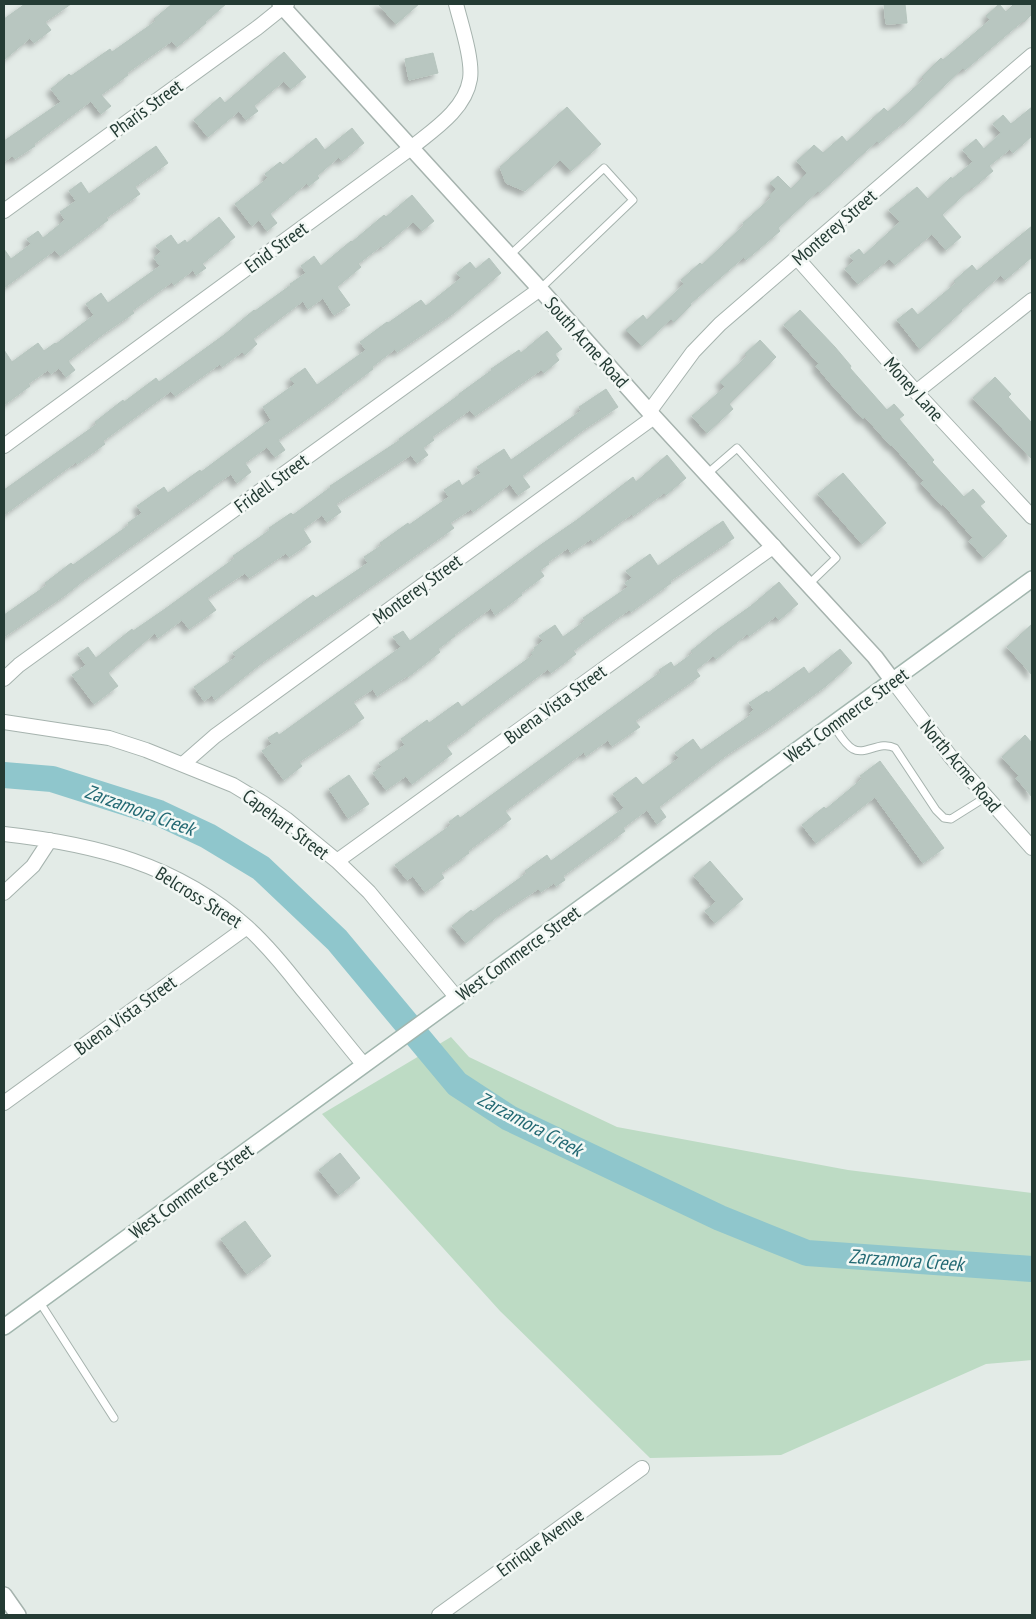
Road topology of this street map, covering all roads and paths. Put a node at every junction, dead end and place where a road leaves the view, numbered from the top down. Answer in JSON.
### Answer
{"nodes":[{"id":1,"x":456,"y":4,"type":"edge"},
{"id":2,"x":283,"y":5,"type":"edge"},
{"id":3,"x":1032,"y":55,"type":"edge"},
{"id":4,"x":411,"y":148,"type":"junction"},
{"id":5,"x":4,"y":211,"type":"edge"},
{"id":6,"x":510,"y":255,"type":"junction"},
{"id":7,"x":797,"y":258,"type":"junction"},
{"id":8,"x":540,"y":289,"type":"junction"},
{"id":9,"x":1032,"y":300,"type":"edge"},
{"id":10,"x":916,"y":392,"type":"junction"},
{"id":11,"x":652,"y":414,"type":"junction"},
{"id":12,"x":4,"y":446,"type":"edge"},
{"id":13,"x":707,"y":474,"type":"junction"},
{"id":14,"x":1032,"y":517,"type":"edge"},
{"id":15,"x":774,"y":546,"type":"junction"},
{"id":16,"x":1032,"y":578,"type":"edge"},
{"id":17,"x":809,"y":584,"type":"junction"},
{"id":18,"x":4,"y":679,"type":"edge"},
{"id":19,"x":893,"y":681,"type":"junction"},
{"id":20,"x":4,"y":722,"type":"edge"},
{"id":21,"x":833,"y":725,"type":"junction"},
{"id":22,"x":183,"y":764,"type":"junction"},
{"id":23,"x":986,"y":797,"type":"junction"},
{"id":24,"x":4,"y":834,"type":"edge"},
{"id":25,"x":50,"y":840,"type":"junction"},
{"id":26,"x":1032,"y":848,"type":"edge"},
{"id":27,"x":336,"y":861,"type":"junction"},
{"id":28,"x":4,"y":893,"type":"edge"},
{"id":29,"x":247,"y":927,"type":"junction"},
{"id":30,"x":456,"y":998,"type":"junction"},
{"id":31,"x":364,"y":1065,"type":"junction"},
{"id":32,"x":4,"y":1103,"type":"edge"},
{"id":33,"x":39,"y":1301,"type":"junction"},
{"id":34,"x":4,"y":1327,"type":"edge"},
{"id":35,"x":114,"y":1418,"type":"dead end"},
{"id":36,"x":642,"y":1468,"type":"dead end"},
{"id":37,"x":4,"y":1595,"type":"edge"},
{"id":38,"x":18,"y":1615,"type":"edge"},
{"id":39,"x":439,"y":1615,"type":"edge"}],
"edges":[{"from":1,"to":4,"type":"street","name":"Enid Street"},
{"from":2,"to":4,"type":"main road","name":"South Acme Road"},
{"from":2,"to":5,"type":"street","name":"Pharis Street"},
{"from":3,"to":7,"type":"street","name":"Monterey Street"},
{"from":4,"to":6,"type":"main road","name":"South Acme Road"},
{"from":4,"to":12,"type":"street","name":"Enid Street"},
{"from":6,"to":8,"type":"main road","name":"South Acme Road"},
{"from":6,"to":8,"type":"lane"},
{"from":7,"to":10,"type":"street","name":"Money Lane"},
{"from":7,"to":11,"type":"street","name":"Monterey Street"},
{"from":8,"to":11,"type":"main road","name":"South Acme Road"},
{"from":8,"to":18,"type":"street","name":"Fridell Street"},
{"from":9,"to":10,"type":"street"},
{"from":10,"to":14,"type":"street","name":"Money Lane"},
{"from":11,"to":13,"type":"main road","name":"South Acme Road"},
{"from":11,"to":22,"type":"street","name":"Monterey Street"},
{"from":13,"to":15,"type":"main road","name":"South Acme Road"},
{"from":13,"to":17,"type":"lane"},
{"from":15,"to":17,"type":"main road","name":"South Acme Road"},
{"from":15,"to":27,"type":"street","name":"Buena Vista Street"},
{"from":16,"to":19,"type":"main road","name":"West Commerce Street"},
{"from":17,"to":19,"type":"main road","name":"South Acme Road"},
{"from":19,"to":21,"type":"main road","name":"West Commerce Street"},
{"from":19,"to":23,"type":"street","name":"North Acme Road"},
{"from":20,"to":22,"type":"street","name":"Capehart Street"},
{"from":21,"to":23,"type":"lane"},
{"from":21,"to":30,"type":"main road","name":"West Commerce Street"},
{"from":22,"to":27,"type":"street","name":"Capehart Street"},
{"from":23,"to":26,"type":"street","name":"North Acme Road"},
{"from":24,"to":25,"type":"street","name":"Belcross Street"},
{"from":25,"to":28,"type":"street"},
{"from":25,"to":29,"type":"street","name":"Belcross Street"},
{"from":27,"to":30,"type":"street","name":"Capehart Street"},
{"from":29,"to":31,"type":"street","name":"Belcross Street"},
{"from":29,"to":32,"type":"street","name":"Buena Vista Street"},
{"from":30,"to":31,"type":"main road","name":"West Commerce Street"},
{"from":31,"to":33,"type":"main road","name":"West Commerce Street"},
{"from":33,"to":34,"type":"main road","name":"West Commerce Street"},
{"from":33,"to":35,"type":"lane"},
{"from":36,"to":39,"type":"street","name":"Enrique Avenue"},
{"from":37,"to":38,"type":"main road"}]}
